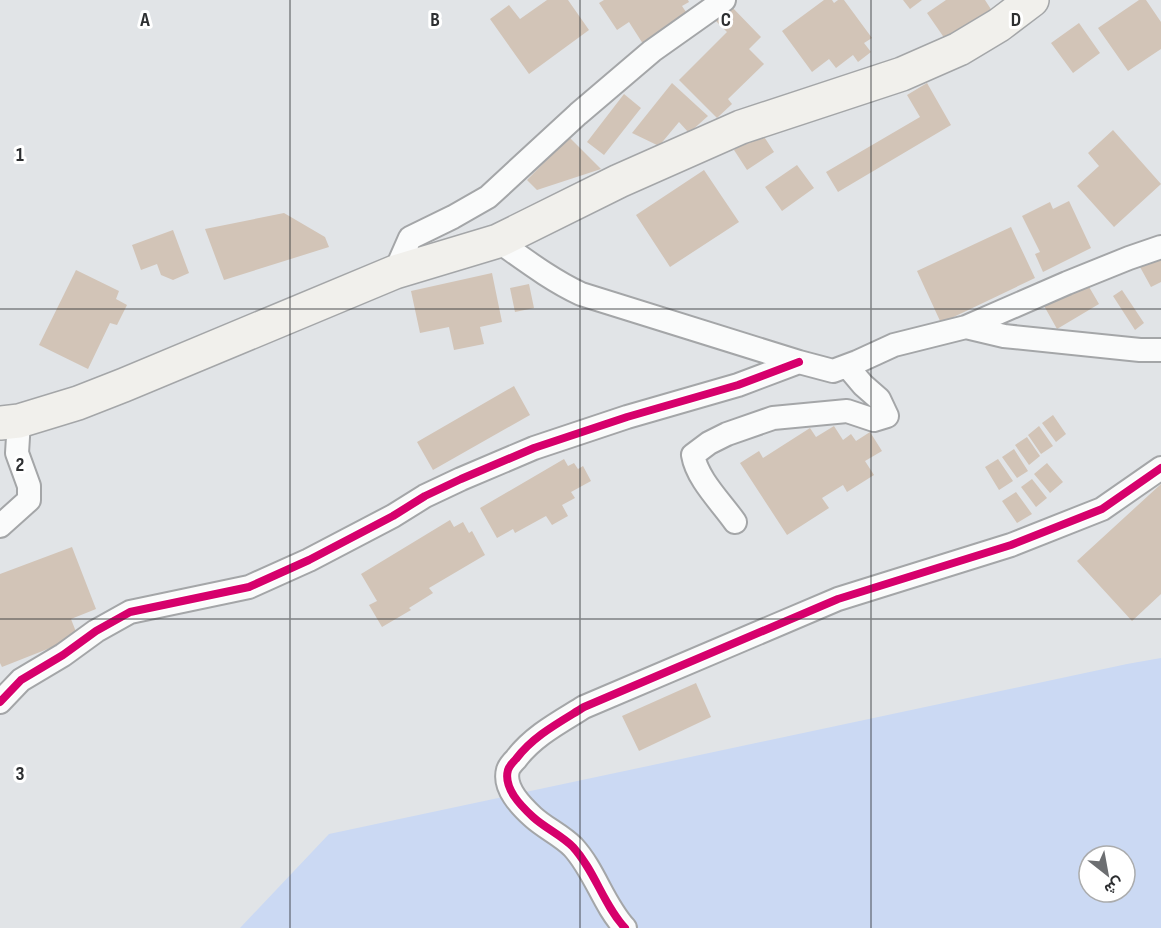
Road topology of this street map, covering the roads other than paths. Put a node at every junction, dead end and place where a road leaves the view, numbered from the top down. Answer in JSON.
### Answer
{"nodes":[{"id":1,"x":724,"y":0,"type":"edge"},
{"id":2,"x":1032,"y":0,"type":"edge"},
{"id":3,"x":498,"y":241,"type":"junction"},
{"id":4,"x":1161,"y":247,"type":"edge"},
{"id":5,"x":395,"y":272,"type":"junction"},
{"id":6,"x":966,"y":327,"type":"junction"},
{"id":7,"x":1161,"y":350,"type":"edge"},
{"id":8,"x":799,"y":362,"type":"junction"},
{"id":9,"x":847,"y":366,"type":"junction"},
{"id":10,"x":9,"y":422,"type":"edge"},
{"id":11,"x":1161,"y":468,"type":"edge"},
{"id":12,"x":735,"y":522,"type":"dead end"},
{"id":13,"x":0,"y":526,"type":"edge"},
{"id":14,"x":0,"y":702,"type":"edge"},
{"id":15,"x":625,"y":928,"type":"edge"}],
"edges":[{"from":1,"to":5,"type":"street"},
{"from":2,"to":3,"type":"main road"},
{"from":3,"to":5,"type":"main road"},
{"from":3,"to":8,"type":"street"},
{"from":4,"to":6,"type":"street"},
{"from":5,"to":10,"type":"main road"},
{"from":6,"to":7,"type":"street"},
{"from":6,"to":9,"type":"street"},
{"from":8,"to":9,"type":"street"},
{"from":8,"to":14,"type":"street"},
{"from":9,"to":12,"type":"street"},
{"from":10,"to":13,"type":"street"},
{"from":11,"to":15,"type":"street"}]}
